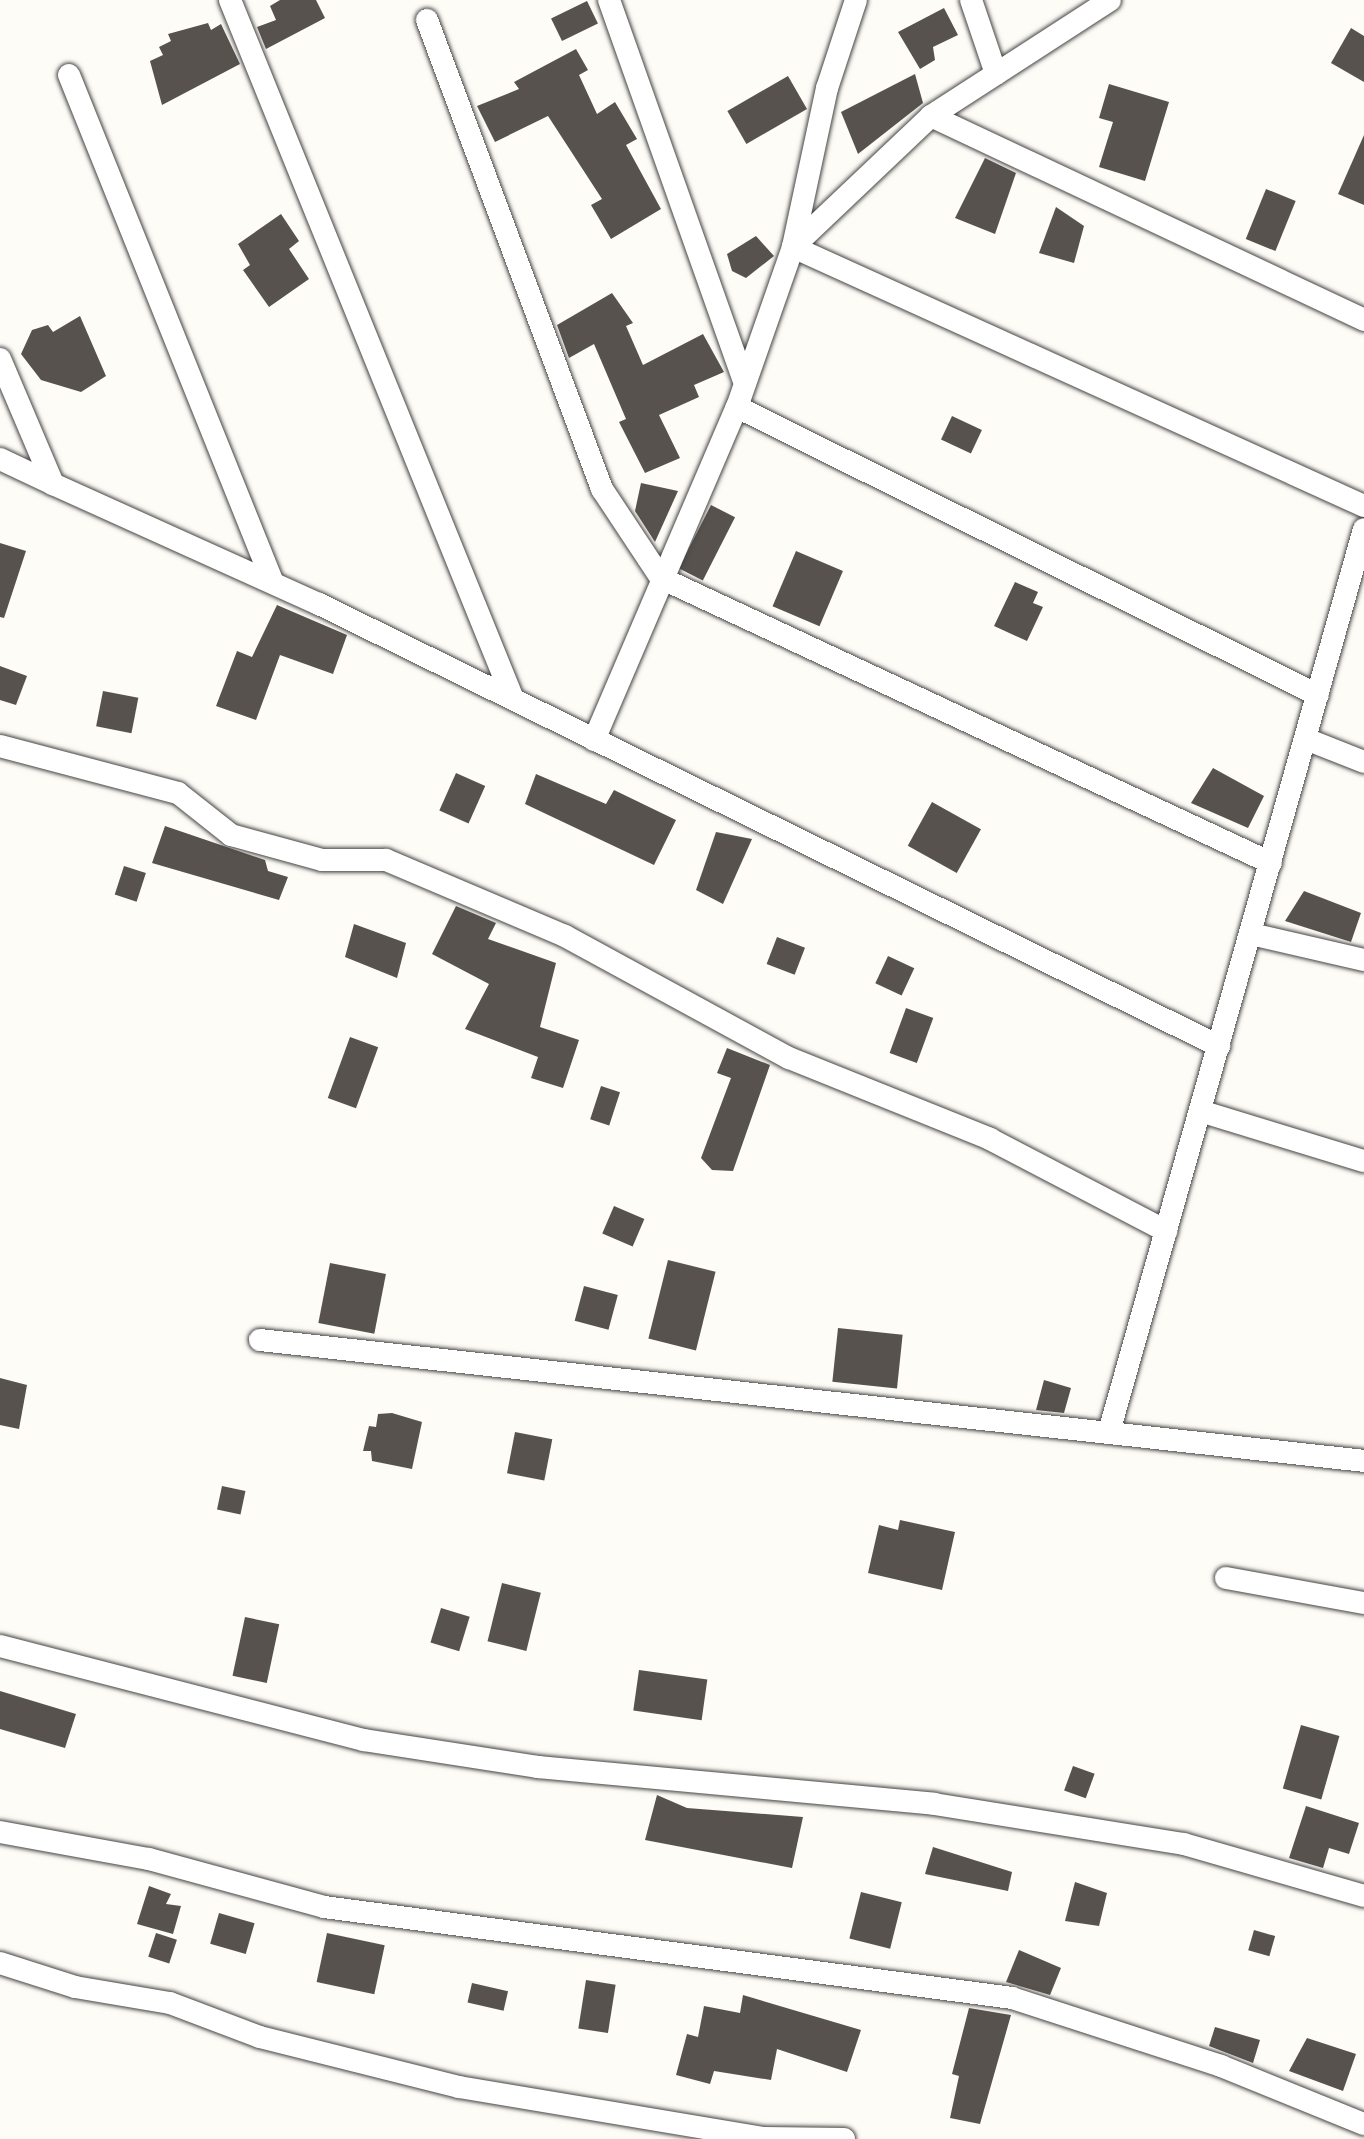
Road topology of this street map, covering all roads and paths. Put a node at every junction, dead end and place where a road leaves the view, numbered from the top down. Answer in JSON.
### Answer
{"nodes":[{"id":1,"x":230,"y":0,"type":"edge"},
{"id":2,"x":609,"y":0,"type":"edge"},
{"id":3,"x":856,"y":0,"type":"edge"},
{"id":4,"x":972,"y":0,"type":"edge"},
{"id":5,"x":1110,"y":0,"type":"edge"},
{"id":6,"x":427,"y":20,"type":"dead end"},
{"id":7,"x":996,"y":74,"type":"junction"},
{"id":8,"x":69,"y":75,"type":"dead end"},
{"id":9,"x":931,"y":116,"type":"junction"},
{"id":10,"x":793,"y":248,"type":"junction"},
{"id":11,"x":1364,"y":320,"type":"edge"},
{"id":12,"x":0,"y":358,"type":"edge"},
{"id":13,"x":745,"y":383,"type":"junction"},
{"id":14,"x":737,"y":407,"type":"junction"},
{"id":15,"x":0,"y":459,"type":"edge"},
{"id":16,"x":53,"y":484,"type":"junction"},
{"id":17,"x":1364,"y":506,"type":"edge"},
{"id":18,"x":1364,"y":530,"type":"edge"},
{"id":19,"x":1360,"y":557,"type":"edge"},
{"id":20,"x":661,"y":578,"type":"junction"},
{"id":21,"x":273,"y":582,"type":"junction"},
{"id":22,"x":1318,"y":695,"type":"junction"},
{"id":23,"x":512,"y":700,"type":"junction"},
{"id":24,"x":1306,"y":739,"type":"junction"},
{"id":25,"x":594,"y":740,"type":"junction"},
{"id":26,"x":0,"y":746,"type":"edge"},
{"id":27,"x":1364,"y":762,"type":"edge"},
{"id":28,"x":1271,"y":863,"type":"junction"},
{"id":29,"x":1251,"y":934,"type":"junction"},
{"id":30,"x":1364,"y":960,"type":"edge"},
{"id":31,"x":1219,"y":1046,"type":"junction"},
{"id":32,"x":1200,"y":1111,"type":"junction"},
{"id":33,"x":1364,"y":1161,"type":"edge"},
{"id":34,"x":1166,"y":1231,"type":"junction"},
{"id":35,"x":260,"y":1340,"type":"dead end"},
{"id":36,"x":1109,"y":1432,"type":"junction"},
{"id":37,"x":1364,"y":1461,"type":"edge"},
{"id":38,"x":1226,"y":1578,"type":"dead end"},
{"id":39,"x":1364,"y":1603,"type":"edge"},
{"id":40,"x":0,"y":1646,"type":"edge"},
{"id":41,"x":0,"y":1832,"type":"edge"},
{"id":42,"x":1364,"y":1896,"type":"edge"},
{"id":43,"x":0,"y":1962,"type":"edge"},
{"id":44,"x":1364,"y":2124,"type":"edge"},
{"id":45,"x":844,"y":2139,"type":"edge"}],
"edges":[{"from":1,"to":23,"type":"street"},
{"from":2,"to":13,"type":"street"},
{"from":3,"to":10,"type":"street"},
{"from":4,"to":7,"type":"street"},
{"from":5,"to":7,"type":"street"},
{"from":6,"to":20,"type":"street"},
{"from":7,"to":9,"type":"street"},
{"from":8,"to":21,"type":"street"},
{"from":9,"to":10,"type":"street"},
{"from":9,"to":11,"type":"street"},
{"from":10,"to":13,"type":"street"},
{"from":10,"to":17,"type":"street"},
{"from":12,"to":16,"type":"street"},
{"from":13,"to":14,"type":"street"},
{"from":14,"to":20,"type":"street"},
{"from":14,"to":22,"type":"street"},
{"from":15,"to":16,"type":"street"},
{"from":16,"to":21,"type":"street"},
{"from":18,"to":19,"type":"street"},
{"from":19,"to":22,"type":"street"},
{"from":20,"to":25,"type":"street"},
{"from":20,"to":28,"type":"street"},
{"from":21,"to":23,"type":"street"},
{"from":22,"to":24,"type":"street"},
{"from":23,"to":25,"type":"street"},
{"from":24,"to":27,"type":"street"},
{"from":24,"to":28,"type":"street"},
{"from":25,"to":31,"type":"street"},
{"from":26,"to":34,"type":"street"},
{"from":28,"to":29,"type":"street"},
{"from":29,"to":30,"type":"street"},
{"from":29,"to":31,"type":"street"},
{"from":31,"to":32,"type":"street"},
{"from":32,"to":33,"type":"street"},
{"from":32,"to":34,"type":"street"},
{"from":34,"to":36,"type":"street"},
{"from":35,"to":36,"type":"street"},
{"from":36,"to":37,"type":"street"},
{"from":38,"to":39,"type":"street"},
{"from":40,"to":42,"type":"street"},
{"from":41,"to":44,"type":"street"},
{"from":43,"to":45,"type":"street"}]}
